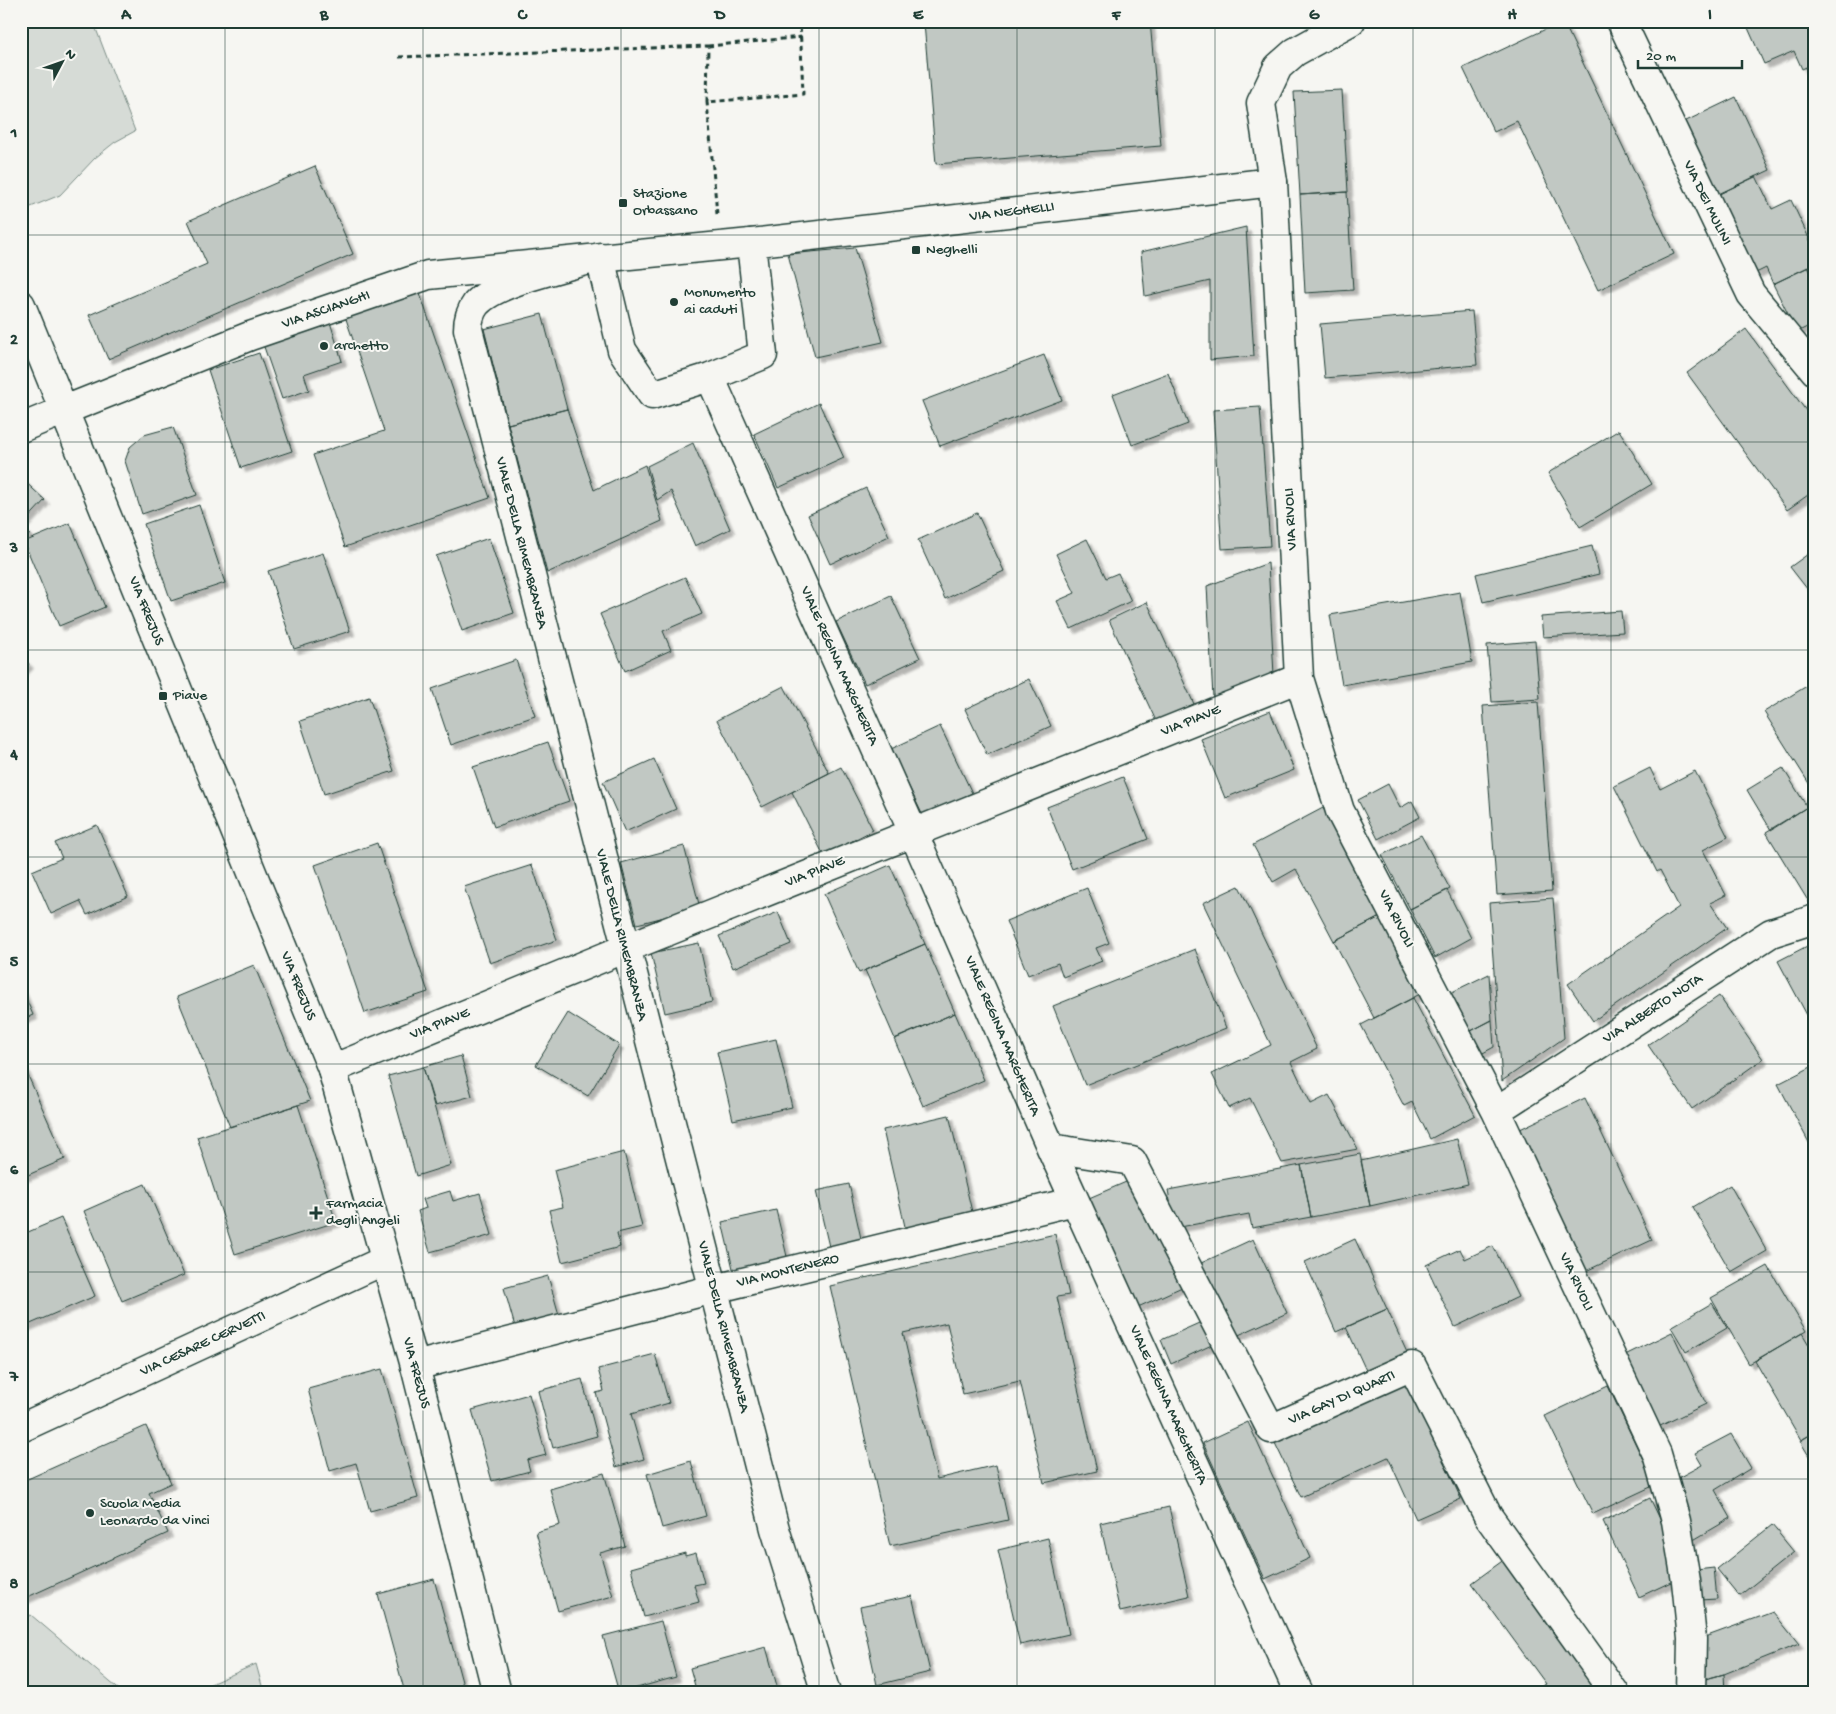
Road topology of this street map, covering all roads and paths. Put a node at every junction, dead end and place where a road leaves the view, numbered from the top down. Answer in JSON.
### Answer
{"nodes":[{"id":1,"x":800,"y":21,"type":"edge"},
{"id":2,"x":1351,"y":21,"type":"edge"},
{"id":3,"x":1621,"y":21,"type":"edge"},
{"id":4,"x":802,"y":37,"type":"junction"},
{"id":5,"x":708,"y":46,"type":"junction"},
{"id":6,"x":399,"y":57,"type":"dead end"},
{"id":7,"x":707,"y":102,"type":"junction"},
{"id":8,"x":1274,"y":182,"type":"junction"},
{"id":9,"x":751,"y":242,"type":"junction"},
{"id":10,"x":720,"y":244,"type":"junction"},
{"id":11,"x":600,"y":257,"type":"junction"},
{"id":12,"x":21,"y":305,"type":"edge"},
{"id":13,"x":1815,"y":371,"type":"edge"},
{"id":14,"x":710,"y":377,"type":"junction"},
{"id":15,"x":65,"y":410,"type":"junction"},
{"id":16,"x":21,"y":428,"type":"edge"},
{"id":17,"x":1299,"y":678,"type":"junction"},
{"id":18,"x":914,"y":832,"type":"junction"},
{"id":19,"x":1815,"y":919,"type":"edge"},
{"id":20,"x":624,"y":949,"type":"junction"},
{"id":21,"x":332,"y":1069,"type":"junction"},
{"id":22,"x":1496,"y":1111,"type":"junction"},
{"id":23,"x":1050,"y":1148,"type":"junction"},
{"id":24,"x":1075,"y":1201,"type":"junction"},
{"id":25,"x":386,"y":1260,"type":"junction"},
{"id":26,"x":714,"y":1289,"type":"junction"},
{"id":27,"x":415,"y":1366,"type":"junction"},
{"id":28,"x":21,"y":1428,"type":"edge"},
{"id":29,"x":497,"y":1693,"type":"edge"},
{"id":30,"x":826,"y":1693,"type":"edge"},
{"id":31,"x":1299,"y":1693,"type":"edge"},
{"id":32,"x":1615,"y":1693,"type":"edge"},
{"id":33,"x":1691,"y":1693,"type":"edge"}],
"edges":[{"from":1,"to":4,"type":"path"},
{"from":2,"to":8,"type":"street","name":"VIA RIVOLI"},
{"from":3,"to":13,"type":"street","name":"VIA DEI MULINI"},
{"from":4,"to":5,"type":"path"},
{"from":4,"to":7,"type":"path"},
{"from":5,"to":6,"type":"path"},
{"from":5,"to":7,"type":"path"},
{"from":7,"to":10,"type":"path"},
{"from":8,"to":9,"type":"street","name":"VIA NEGHELLI"},
{"from":8,"to":17,"type":"street","name":"VIA RIVOLI"},
{"from":9,"to":10,"type":"street","name":"VIA NEGHELLI"},
{"from":9,"to":14,"type":"street"},
{"from":10,"to":11,"type":"street","name":"VIA NEGHELLI"},
{"from":11,"to":14,"type":"street"},
{"from":11,"to":15,"type":"street","name":"VIA ASCIANGHI"},
{"from":11,"to":20,"type":"street","name":"VIALE DELLA RIMEMBRANZA"},
{"from":12,"to":15,"type":"street","name":"VIA FREJUS"},
{"from":14,"to":18,"type":"street","name":"VIALE REGINA MARGHERITA"},
{"from":15,"to":16,"type":"street","name":"VIA ASCIANGHI"},
{"from":15,"to":21,"type":"street","name":"VIA FREJUS"},
{"from":17,"to":18,"type":"street","name":"VIA PIAVE"},
{"from":17,"to":22,"type":"street","name":"VIA RIVOLI"},
{"from":18,"to":20,"type":"street","name":"VIA PIAVE"},
{"from":18,"to":23,"type":"street","name":"VIALE REGINA MARGHERITA"},
{"from":19,"to":22,"type":"street","name":"VIA ALBERTO NOTA"},
{"from":20,"to":21,"type":"street","name":"VIA PIAVE"},
{"from":20,"to":26,"type":"street","name":"VIALE DELLA RIMEMBRANZA"},
{"from":21,"to":25,"type":"street","name":"VIA FREJUS"},
{"from":22,"to":33,"type":"street","name":"VIA RIVOLI"},
{"from":23,"to":24,"type":"street","name":"VIALE REGINA MARGHERITA"},
{"from":23,"to":32,"type":"street","name":"VIA GAY DI QUARTI"},
{"from":24,"to":26,"type":"street","name":"VIA MONTENERO"},
{"from":24,"to":31,"type":"street","name":"VIALE REGINA MARGHERITA"},
{"from":25,"to":27,"type":"street","name":"VIA FREJUS"},
{"from":25,"to":28,"type":"street","name":"VIA CESARE CERVETTI"},
{"from":26,"to":27,"type":"street","name":"VIA MONTENERO"},
{"from":26,"to":30,"type":"street","name":"VIALE DELLA RIMEMBRANZA"},
{"from":27,"to":29,"type":"street","name":"VIA FREJUS"}]}
